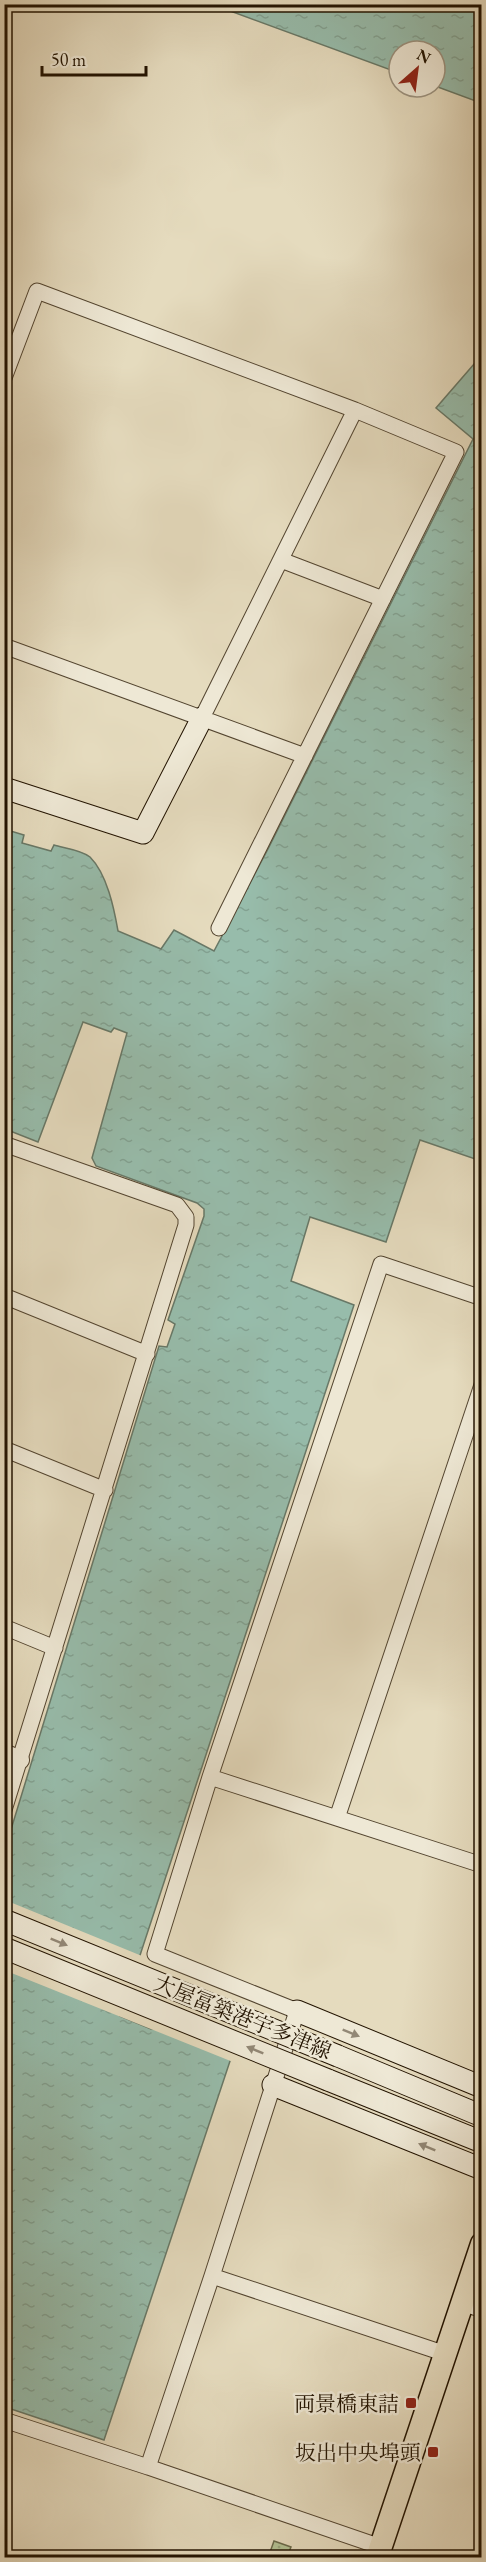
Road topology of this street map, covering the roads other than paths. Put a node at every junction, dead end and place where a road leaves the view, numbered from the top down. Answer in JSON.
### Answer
{"nodes":[{"id":1,"x":4,"y":378,"type":"edge"},
{"id":2,"x":355,"y":410,"type":"junction"},
{"id":3,"x":281,"y":560,"type":"junction"},
{"id":4,"x":383,"y":598,"type":"junction"},
{"id":5,"x":4,"y":646,"type":"edge"},
{"id":6,"x":202,"y":718,"type":"junction"},
{"id":7,"x":305,"y":756,"type":"junction"},
{"id":8,"x":4,"y":788,"type":"edge"},
{"id":9,"x":219,"y":928,"type":"dead end"},
{"id":10,"x":4,"y":1144,"type":"edge"},
{"id":11,"x":4,"y":1296,"type":"edge"},
{"id":12,"x":482,"y":1298,"type":"edge"},
{"id":13,"x":147,"y":1354,"type":"junction"},
{"id":14,"x":482,"y":1385,"type":"edge"},
{"id":15,"x":4,"y":1449,"type":"edge"},
{"id":16,"x":105,"y":1490,"type":"junction"},
{"id":17,"x":4,"y":1627,"type":"edge"},
{"id":18,"x":55,"y":1648,"type":"junction"},
{"id":19,"x":12,"y":1756,"type":"edge"},
{"id":20,"x":210,"y":1777,"type":"junction"},
{"id":21,"x":4,"y":1810,"type":"edge"},
{"id":22,"x":337,"y":1818,"type":"junction"},
{"id":23,"x":482,"y":1865,"type":"edge"},
{"id":24,"x":4,"y":1920,"type":"edge"},
{"id":25,"x":4,"y":1948,"type":"edge"},
{"id":26,"x":297,"y":2011,"type":"junction"},
{"id":27,"x":273,"y":2085,"type":"junction"},
{"id":28,"x":482,"y":2087,"type":"edge"},
{"id":29,"x":482,"y":2116,"type":"edge"},
{"id":30,"x":482,"y":2142,"type":"edge"},
{"id":31,"x":482,"y":2169,"type":"edge"},
{"id":32,"x":482,"y":2244,"type":"edge"},
{"id":33,"x":212,"y":2276,"type":"junction"},
{"id":34,"x":472,"y":2306,"type":"edge"},
{"id":35,"x":446,"y":2354,"type":"junction"},
{"id":36,"x":4,"y":2420,"type":"edge"},
{"id":37,"x":148,"y":2467,"type":"junction"},
{"id":38,"x":379,"y":2552,"type":"edge"}],
"edges":[{"from":1,"to":2,"type":"street"},
{"from":2,"to":3,"type":"street"},
{"from":2,"to":4,"type":"street"},
{"from":3,"to":4,"type":"street"},
{"from":3,"to":6,"type":"street"},
{"from":4,"to":7,"type":"street"},
{"from":5,"to":6,"type":"street"},
{"from":6,"to":7,"type":"street"},
{"from":6,"to":8,"type":"main road"},
{"from":7,"to":9,"type":"street"},
{"from":10,"to":13,"type":"street"},
{"from":11,"to":13,"type":"street"},
{"from":12,"to":20,"type":"street"},
{"from":13,"to":16,"type":"street"},
{"from":14,"to":22,"type":"street"},
{"from":15,"to":16,"type":"street"},
{"from":16,"to":18,"type":"street"},
{"from":17,"to":18,"type":"street"},
{"from":18,"to":19,"type":"street"},
{"from":19,"to":21,"type":"street"},
{"from":20,"to":22,"type":"street"},
{"from":20,"to":26,"type":"street"},
{"from":22,"to":23,"type":"street"},
{"from":24,"to":29,"type":"main road","name":"大屋冨築港宇多津線","one_way":true,"bridge":true},
{"from":30,"to":25,"type":"main road","name":"大屋冨築港宇多津線","one_way":true,"bridge":true},
{"from":26,"to":27,"type":"street"},
{"from":26,"to":28,"type":"main road","one_way":true},
{"from":31,"to":27,"type":"main road","one_way":true},
{"from":27,"to":33,"type":"street"},
{"from":32,"to":34,"type":"main road"},
{"from":33,"to":35,"type":"street"},
{"from":33,"to":37,"type":"street"},
{"from":34,"to":35,"type":"main road"},
{"from":35,"to":38,"type":"main road"},
{"from":36,"to":37,"type":"street"},
{"from":37,"to":38,"type":"street"}]}
